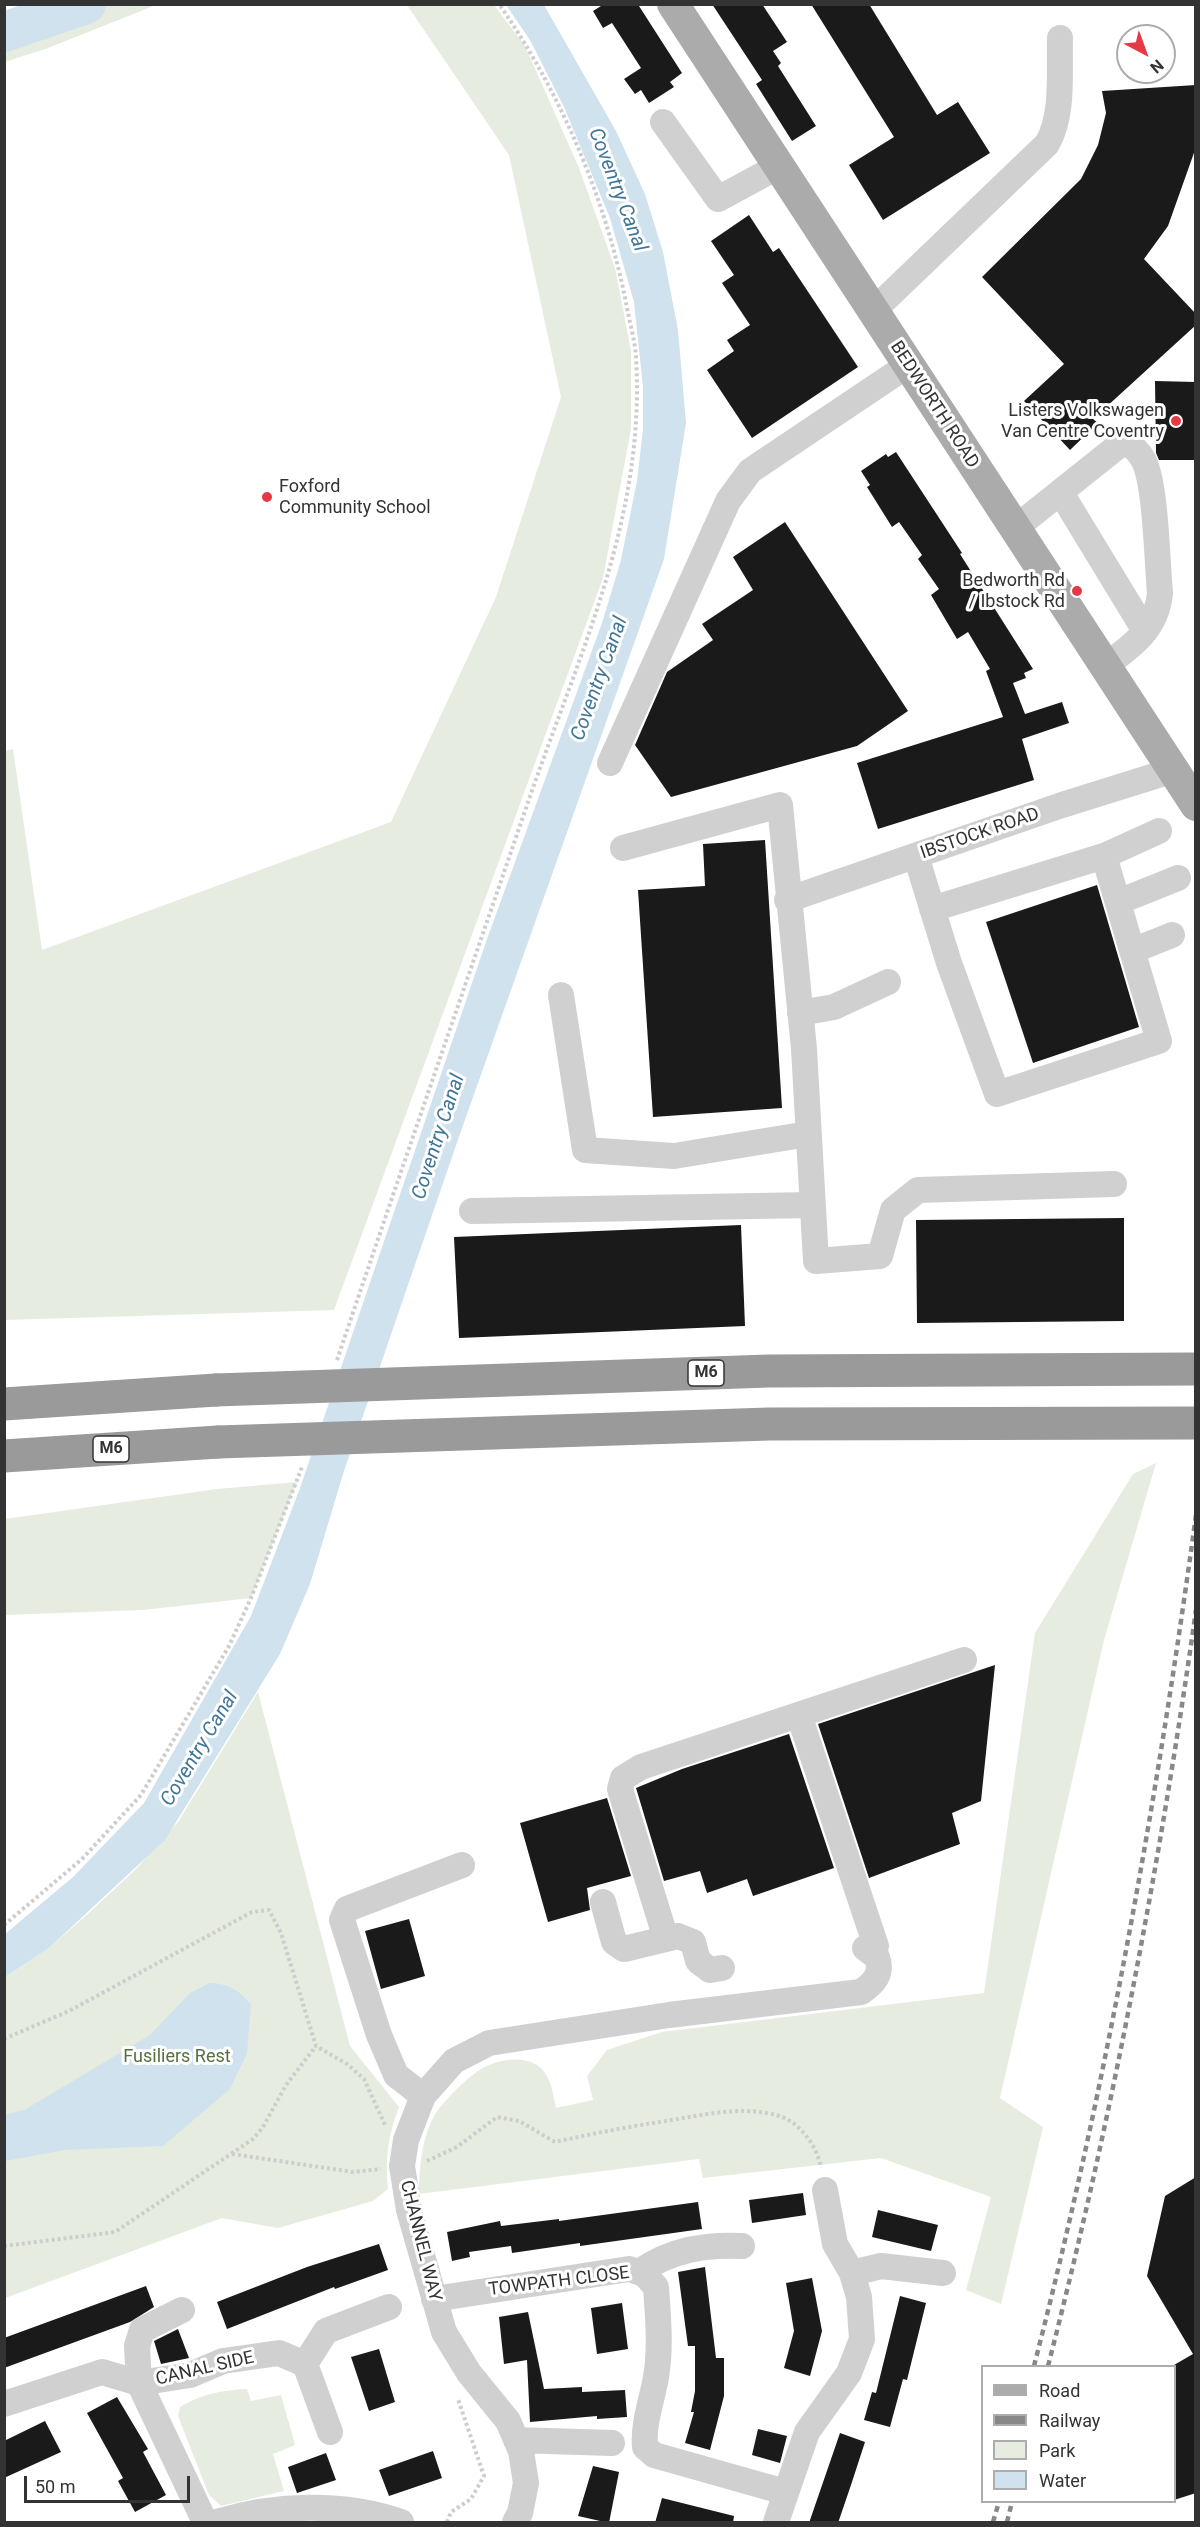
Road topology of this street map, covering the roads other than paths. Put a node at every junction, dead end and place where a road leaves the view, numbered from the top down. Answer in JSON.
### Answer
{"nodes":[{"id":1,"x":673,"y":4,"type":"edge"},
{"id":2,"x":1060,"y":38,"type":"dead end"},
{"id":3,"x":663,"y":122,"type":"dead end"},
{"id":4,"x":779,"y":166,"type":"junction"},
{"id":5,"x":873,"y":311,"type":"junction"},
{"id":6,"x":908,"y":365,"type":"junction"},
{"id":7,"x":1061,"y":493,"type":"junction"},
{"id":8,"x":1014,"y":529,"type":"junction"},
{"id":9,"x":1145,"y":631,"type":"junction"},
{"id":10,"x":1105,"y":666,"type":"junction"},
{"id":11,"x":610,"y":763,"type":"dead end"},
{"id":12,"x":1174,"y":770,"type":"junction"},
{"id":13,"x":1196,"y":805,"type":"edge"},
{"id":14,"x":1159,"y":831,"type":"dead end"},
{"id":15,"x":623,"y":848,"type":"dead end"},
{"id":16,"x":916,"y":856,"type":"junction"},
{"id":17,"x":1104,"y":856,"type":"junction"},
{"id":18,"x":1178,"y":878,"type":"dead end"},
{"id":19,"x":787,"y":900,"type":"junction"},
{"id":20,"x":1118,"y":902,"type":"junction"},
{"id":21,"x":932,"y":909,"type":"junction"},
{"id":22,"x":1172,"y":935,"type":"dead end"},
{"id":23,"x":1132,"y":951,"type":"junction"},
{"id":24,"x":888,"y":982,"type":"dead end"},
{"id":25,"x":561,"y":995,"type":"dead end"},
{"id":26,"x":800,"y":1013,"type":"junction"},
{"id":27,"x":808,"y":1134,"type":"junction"},
{"id":28,"x":1114,"y":1184,"type":"dead end"},
{"id":29,"x":813,"y":1205,"type":"junction"},
{"id":30,"x":472,"y":1211,"type":"dead end"},
{"id":31,"x":1196,"y":1369,"type":"edge"},
{"id":32,"x":4,"y":1404,"type":"edge"},
{"id":33,"x":1196,"y":1423,"type":"edge"},
{"id":34,"x":4,"y":1456,"type":"edge"},
{"id":35,"x":964,"y":1660,"type":"dead end"},
{"id":36,"x":799,"y":1715,"type":"junction"},
{"id":37,"x":462,"y":1865,"type":"dead end"},
{"id":38,"x":603,"y":1902,"type":"dead end"},
{"id":39,"x":666,"y":1939,"type":"junction"},
{"id":40,"x":732,"y":2008,"type":"junction"},
{"id":41,"x":423,"y":2096,"type":"junction"},
{"id":42,"x":825,"y":2190,"type":"road end"},
{"id":43,"x":742,"y":2246,"type":"dead end"},
{"id":44,"x":639,"y":2272,"type":"junction"},
{"id":45,"x":852,"y":2273,"type":"junction"},
{"id":46,"x":943,"y":2273,"type":"dead end"},
{"id":47,"x":434,"y":2300,"type":"junction"},
{"id":48,"x":389,"y":2307,"type":"dead end"},
{"id":49,"x":182,"y":2310,"type":"dead end"},
{"id":50,"x":305,"y":2364,"type":"junction"},
{"id":51,"x":139,"y":2384,"type":"junction"},
{"id":52,"x":4,"y":2404,"type":"edge"},
{"id":53,"x":330,"y":2432,"type":"dead end"},
{"id":54,"x":516,"y":2440,"type":"junction"},
{"id":55,"x":612,"y":2443,"type":"dead end"},
{"id":56,"x":785,"y":2492,"type":"junction"},
{"id":57,"x":344,"y":2516,"type":"edge"},
{"id":58,"x":205,"y":2523,"type":"edge"},
{"id":59,"x":217,"y":2523,"type":"edge"},
{"id":60,"x":401,"y":2523,"type":"edge"},
{"id":61,"x":515,"y":2523,"type":"edge"},
{"id":62,"x":776,"y":2523,"type":"edge"}],
"edges":[{"from":1,"to":4,"type":"main road","name":"BEDWORTH ROAD"},
{"from":2,"to":5,"type":"street"},
{"from":3,"to":4,"type":"street"},
{"from":4,"to":5,"type":"main road","name":"BEDWORTH ROAD"},
{"from":5,"to":6,"type":"main road","name":"BEDWORTH ROAD"},
{"from":6,"to":8,"type":"main road","name":"BEDWORTH ROAD"},
{"from":6,"to":11,"type":"street"},
{"from":7,"to":8,"type":"street"},
{"from":7,"to":9,"type":"street"},
{"from":7,"to":9,"type":"street"},
{"from":8,"to":10,"type":"main road","name":"BEDWORTH ROAD"},
{"from":9,"to":10,"type":"street"},
{"from":10,"to":12,"type":"main road","name":"BEDWORTH ROAD"},
{"from":12,"to":13,"type":"main road","name":"BEDWORTH ROAD"},
{"from":12,"to":16,"type":"street","name":"IBSTOCK ROAD"},
{"from":14,"to":17,"type":"street"},
{"from":15,"to":19,"type":"street"},
{"from":16,"to":19,"type":"street","name":"IBSTOCK ROAD"},
{"from":16,"to":21,"type":"street"},
{"from":17,"to":20,"type":"street"},
{"from":17,"to":21,"type":"street"},
{"from":18,"to":20,"type":"street"},
{"from":19,"to":26,"type":"street"},
{"from":20,"to":23,"type":"street"},
{"from":21,"to":23,"type":"street"},
{"from":22,"to":23,"type":"street"},
{"from":24,"to":26,"type":"street"},
{"from":25,"to":27,"type":"street"},
{"from":26,"to":27,"type":"street"},
{"from":27,"to":29,"type":"street"},
{"from":28,"to":29,"type":"street"},
{"from":29,"to":30,"type":"street"},
{"from":31,"to":32,"type":"highway","number":"M6","bridge":true},
{"from":33,"to":34,"type":"highway","number":"M6","bridge":true},
{"from":35,"to":36,"type":"street"},
{"from":36,"to":39,"type":"street"},
{"from":36,"to":40,"type":"street","name":"CHANNEL WAY"},
{"from":37,"to":41,"type":"street"},
{"from":38,"to":39,"type":"street"},
{"from":39,"to":40,"type":"street"},
{"from":40,"to":41,"type":"street","name":"CHANNEL WAY"},
{"from":41,"to":47,"type":"street","name":"CHANNEL WAY"},
{"from":42,"to":45,"type":"street"},
{"from":43,"to":44,"type":"street"},
{"from":44,"to":47,"type":"street","name":"TOWPATH CLOSE"},
{"from":44,"to":56,"type":"street","name":"TOWPATH CLOSE"},
{"from":45,"to":46,"type":"street"},
{"from":45,"to":56,"type":"street"},
{"from":47,"to":54,"type":"street","name":"CHANNEL WAY"},
{"from":48,"to":50,"type":"street"},
{"from":49,"to":51,"type":"street"},
{"from":50,"to":51,"type":"street","name":"CANAL SIDE"},
{"from":50,"to":53,"type":"street"},
{"from":51,"to":52,"type":"street","name":"CANAL SIDE"},
{"from":51,"to":58,"type":"street","name":"CANAL SIDE"},
{"from":54,"to":55,"type":"street"},
{"from":54,"to":61,"type":"street","name":"CHANNEL WAY"},
{"from":56,"to":62,"type":"street"},
{"from":57,"to":59,"type":"street"},
{"from":57,"to":60,"type":"street"}]}
